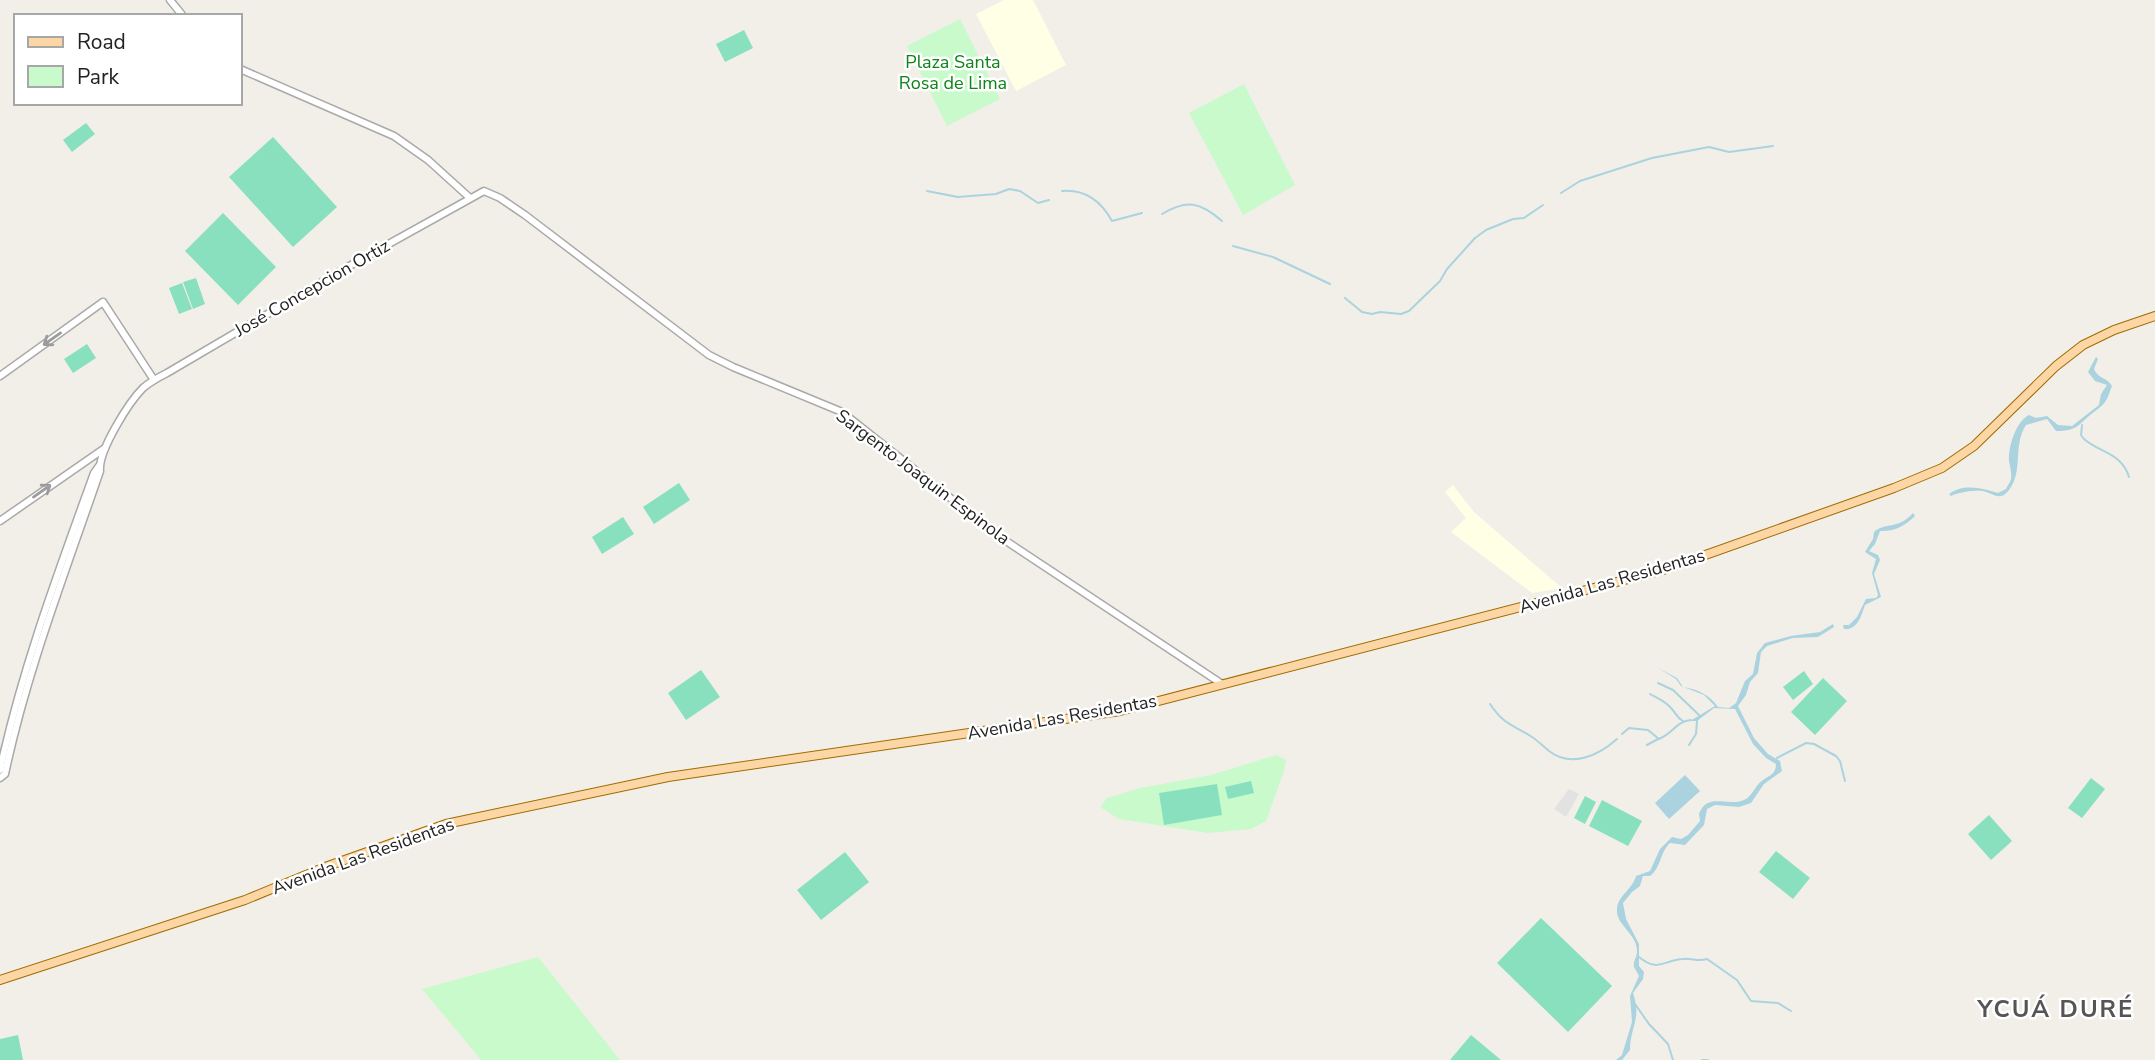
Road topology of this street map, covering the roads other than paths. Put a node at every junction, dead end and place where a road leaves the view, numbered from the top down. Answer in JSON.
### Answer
{"nodes":[{"id":1,"x":170,"y":0,"type":"edge"},
{"id":2,"x":181,"y":14,"type":"edge"},
{"id":3,"x":242,"y":69,"type":"edge"},
{"id":4,"x":478,"y":193,"type":"joint"},
{"id":5,"x":470,"y":198,"type":"junction"},
{"id":6,"x":2155,"y":316,"type":"edge"},
{"id":7,"x":0,"y":376,"type":"edge"},
{"id":8,"x":154,"y":380,"type":"junction"},
{"id":9,"x":106,"y":447,"type":"junction"},
{"id":10,"x":99,"y":466,"type":"junction"},
{"id":11,"x":0,"y":521,"type":"edge"},
{"id":12,"x":1222,"y":684,"type":"junction"},
{"id":13,"x":0,"y":770,"type":"edge"},
{"id":14,"x":0,"y":778,"type":"edge"},
{"id":15,"x":0,"y":980,"type":"edge"}],
"edges":[{"from":1,"to":2,"type":"street"},
{"from":3,"to":5,"type":"street"},
{"from":4,"to":5,"type":"street","name":"José Concepcion Ortiz"},
{"from":4,"to":12,"type":"street","name":"Sargento Joaquin Espinola"},
{"from":5,"to":8,"type":"street","name":"José Concepcion Ortiz"},
{"from":6,"to":12,"type":"main road","name":"Avenida Las Residentas"},
{"from":8,"to":7,"type":"street","one_way":true},
{"from":8,"to":9,"type":"street","name":"José Concepcion Ortiz"},
{"from":9,"to":10,"type":"street"},
{"from":11,"to":9,"type":"street","one_way":true},
{"from":10,"to":13,"type":"street"},
{"from":10,"to":14,"type":"street"},
{"from":12,"to":15,"type":"main road","name":"Avenida Las Residentas"}]}
